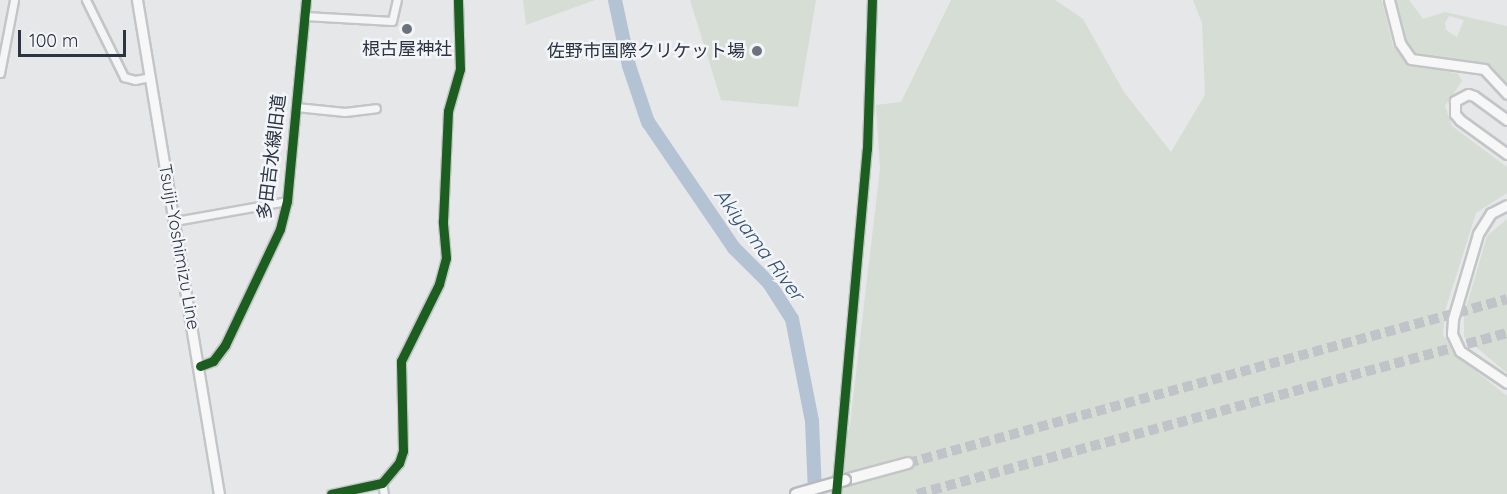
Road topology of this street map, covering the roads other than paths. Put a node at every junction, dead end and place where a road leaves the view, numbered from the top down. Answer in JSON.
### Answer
{"nodes":[{"id":1,"x":14,"y":0,"type":"edge"},
{"id":2,"x":86,"y":0,"type":"edge"},
{"id":3,"x":137,"y":0,"type":"edge"},
{"id":4,"x":306,"y":0,"type":"edge"},
{"id":5,"x":397,"y":0,"type":"edge"},
{"id":6,"x":457,"y":0,"type":"edge"},
{"id":7,"x":872,"y":0,"type":"edge"},
{"id":8,"x":1389,"y":0,"type":"edge"},
{"id":9,"x":305,"y":16,"type":"junction"},
{"id":10,"x":0,"y":73,"type":"edge"},
{"id":11,"x":150,"y":77,"type":"junction"},
{"id":12,"x":1507,"y":94,"type":"edge"},
{"id":13,"x":296,"y":107,"type":"junction"},
{"id":14,"x":376,"y":108,"type":"dead end"},
{"id":15,"x":1507,"y":120,"type":"edge"},
{"id":16,"x":1507,"y":154,"type":"edge"},
{"id":17,"x":287,"y":201,"type":"junction"},
{"id":18,"x":1507,"y":205,"type":"edge"},
{"id":19,"x":175,"y":221,"type":"junction"},
{"id":20,"x":200,"y":366,"type":"junction"},
{"id":21,"x":1507,"y":383,"type":"edge"},
{"id":22,"x":908,"y":463,"type":"tunnel mouth"},
{"id":23,"x":382,"y":483,"type":"junction"},
{"id":24,"x":219,"y":494,"type":"edge"},
{"id":25,"x":331,"y":494,"type":"edge"},
{"id":26,"x":384,"y":494,"type":"edge"},
{"id":27,"x":796,"y":494,"type":"edge"},
{"id":28,"x":836,"y":494,"type":"edge"}],
"edges":[{"from":1,"to":10,"type":"street"},
{"from":2,"to":11,"type":"street"},
{"from":3,"to":11,"type":"main road","name":"Tsuiji-Yoshimizu Line"},
{"from":4,"to":9,"type":"street","name":"多田吉水線旧道"},
{"from":5,"to":9,"type":"street"},
{"from":6,"to":23,"type":"street"},
{"from":7,"to":28,"type":"street"},
{"from":8,"to":12,"type":"main road"},
{"from":9,"to":13,"type":"street","name":"多田吉水線旧道"},
{"from":11,"to":19,"type":"main road","name":"Tsuiji-Yoshimizu Line"},
{"from":13,"to":14,"type":"street"},
{"from":13,"to":17,"type":"street","name":"多田吉水線旧道"},
{"from":15,"to":16,"type":"main road"},
{"from":17,"to":19,"type":"street"},
{"from":17,"to":20,"type":"street","name":"多田吉水線旧道"},
{"from":18,"to":21,"type":"main road"},
{"from":19,"to":20,"type":"main road","name":"Tsuiji-Yoshimizu Line"},
{"from":20,"to":24,"type":"main road","name":"Tsuiji-Yoshimizu Line"},
{"from":22,"to":27,"type":"highway","bridge":true},
{"from":23,"to":25,"type":"street"},
{"from":23,"to":26,"type":"street"}]}
